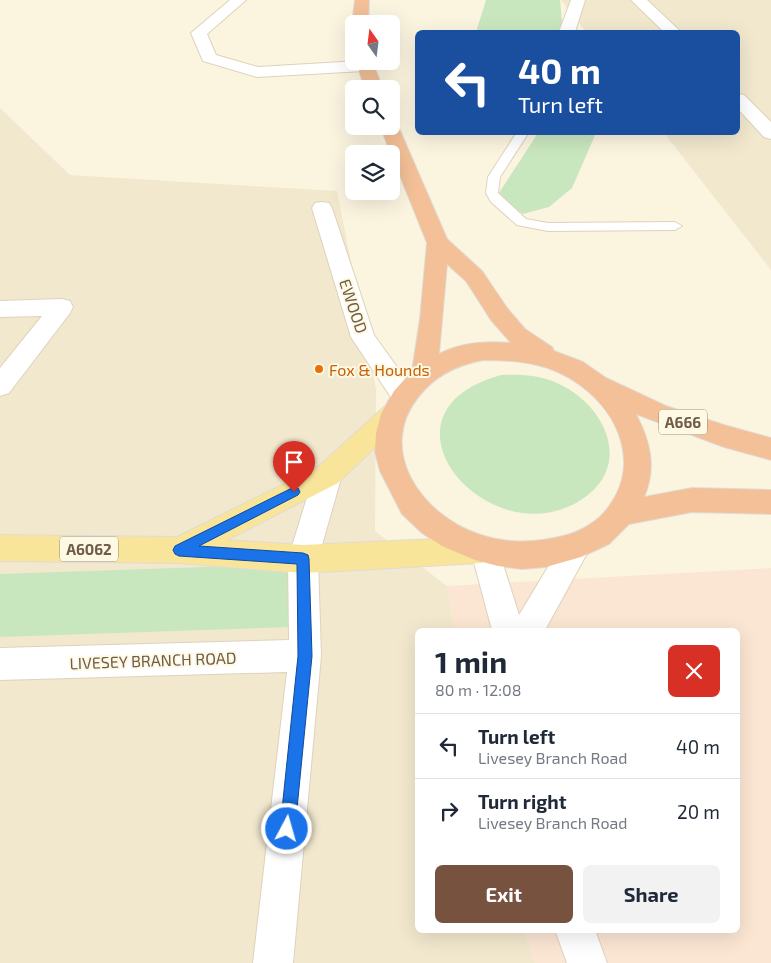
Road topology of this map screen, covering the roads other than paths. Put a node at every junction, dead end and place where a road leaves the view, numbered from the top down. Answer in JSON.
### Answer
{"nodes":[{"id":1,"x":239,"y":0,"type":"edge"},
{"id":2,"x":362,"y":0,"type":"edge"},
{"id":3,"x":578,"y":0,"type":"edge"},
{"id":4,"x":638,"y":0,"type":"edge"},
{"id":5,"x":361,"y":15,"type":"edge"},
{"id":6,"x":568,"y":30,"type":"edge"},
{"id":7,"x":671,"y":30,"type":"edge"},
{"id":8,"x":345,"y":65,"type":"edge"},
{"id":9,"x":740,"y":101,"type":"edge"},
{"id":10,"x":771,"y":133,"type":"edge"},
{"id":11,"x":393,"y":135,"type":"edge"},
{"id":12,"x":521,"y":135,"type":"edge"},
{"id":13,"x":322,"y":208,"type":"dead end"},
{"id":14,"x":675,"y":226,"type":"dead end"},
{"id":15,"x":438,"y":242,"type":"junction"},
{"id":16,"x":0,"y":309,"type":"edge"},
{"id":17,"x":550,"y":358,"type":"junction"},
{"id":18,"x":424,"y":373,"type":"junction"},
{"id":19,"x":598,"y":384,"type":"junction"},
{"id":20,"x":0,"y":386,"type":"edge"},
{"id":21,"x":398,"y":404,"type":"junction"},
{"id":22,"x":771,"y":449,"type":"edge"},
{"id":23,"x":328,"y":474,"type":"junction"},
{"id":24,"x":771,"y":502,"type":"edge"},
{"id":25,"x":622,"y":513,"type":"junction"},
{"id":26,"x":0,"y":548,"type":"edge"},
{"id":27,"x":575,"y":548,"type":"junction"},
{"id":28,"x":179,"y":550,"type":"junction"},
{"id":29,"x":483,"y":551,"type":"junction"},
{"id":30,"x":303,"y":559,"type":"junction"},
{"id":31,"x":507,"y":628,"type":"edge"},
{"id":32,"x":529,"y":628,"type":"edge"},
{"id":33,"x":305,"y":656,"type":"junction"},
{"id":34,"x":0,"y":664,"type":"edge"},
{"id":35,"x":575,"y":933,"type":"edge"},
{"id":36,"x":273,"y":963,"type":"edge"},
{"id":37,"x":587,"y":963,"type":"edge"}],
"edges":[{"from":1,"to":8,"type":"street"},
{"from":2,"to":5,"type":"highway"},
{"from":3,"to":6,"type":"street"},
{"from":4,"to":7,"type":"street"},
{"from":9,"to":10,"type":"street"},
{"from":11,"to":15,"type":"highway","number":"A666"},
{"from":12,"to":14,"type":"lane"},
{"from":13,"to":21,"type":"street","name":"EWOOD"},
{"from":15,"to":17,"type":"highway","number":"A666"},
{"from":15,"to":18,"type":"highway","number":"A666"},
{"from":16,"to":20,"type":"street"},
{"from":17,"to":18,"type":"highway","number":"A666"},
{"from":17,"to":19,"type":"highway","number":"A666"},
{"from":18,"to":21,"type":"highway","number":"A666"},
{"from":19,"to":22,"type":"highway","number":"A666"},
{"from":19,"to":25,"type":"highway","number":"A666"},
{"from":21,"to":23,"type":"main road","number":"A6062"},
{"from":21,"to":29,"type":"highway","number":"A666"},
{"from":23,"to":28,"type":"main road","number":"A6062"},
{"from":23,"to":30,"type":"street"},
{"from":24,"to":25,"type":"highway"},
{"from":25,"to":27,"type":"highway","number":"A666"},
{"from":26,"to":28,"type":"main road","number":"A6062"},
{"from":27,"to":29,"type":"highway","number":"A666"},
{"from":27,"to":32,"type":"street"},
{"from":28,"to":30,"type":"main road","number":"A6062"},
{"from":29,"to":30,"type":"main road","number":"A6062"},
{"from":29,"to":31,"type":"street"},
{"from":30,"to":33,"type":"street"},
{"from":33,"to":34,"type":"street","name":"LIVESEY BRANCH ROAD"},
{"from":33,"to":36,"type":"street"},
{"from":35,"to":37,"type":"street"}]}
